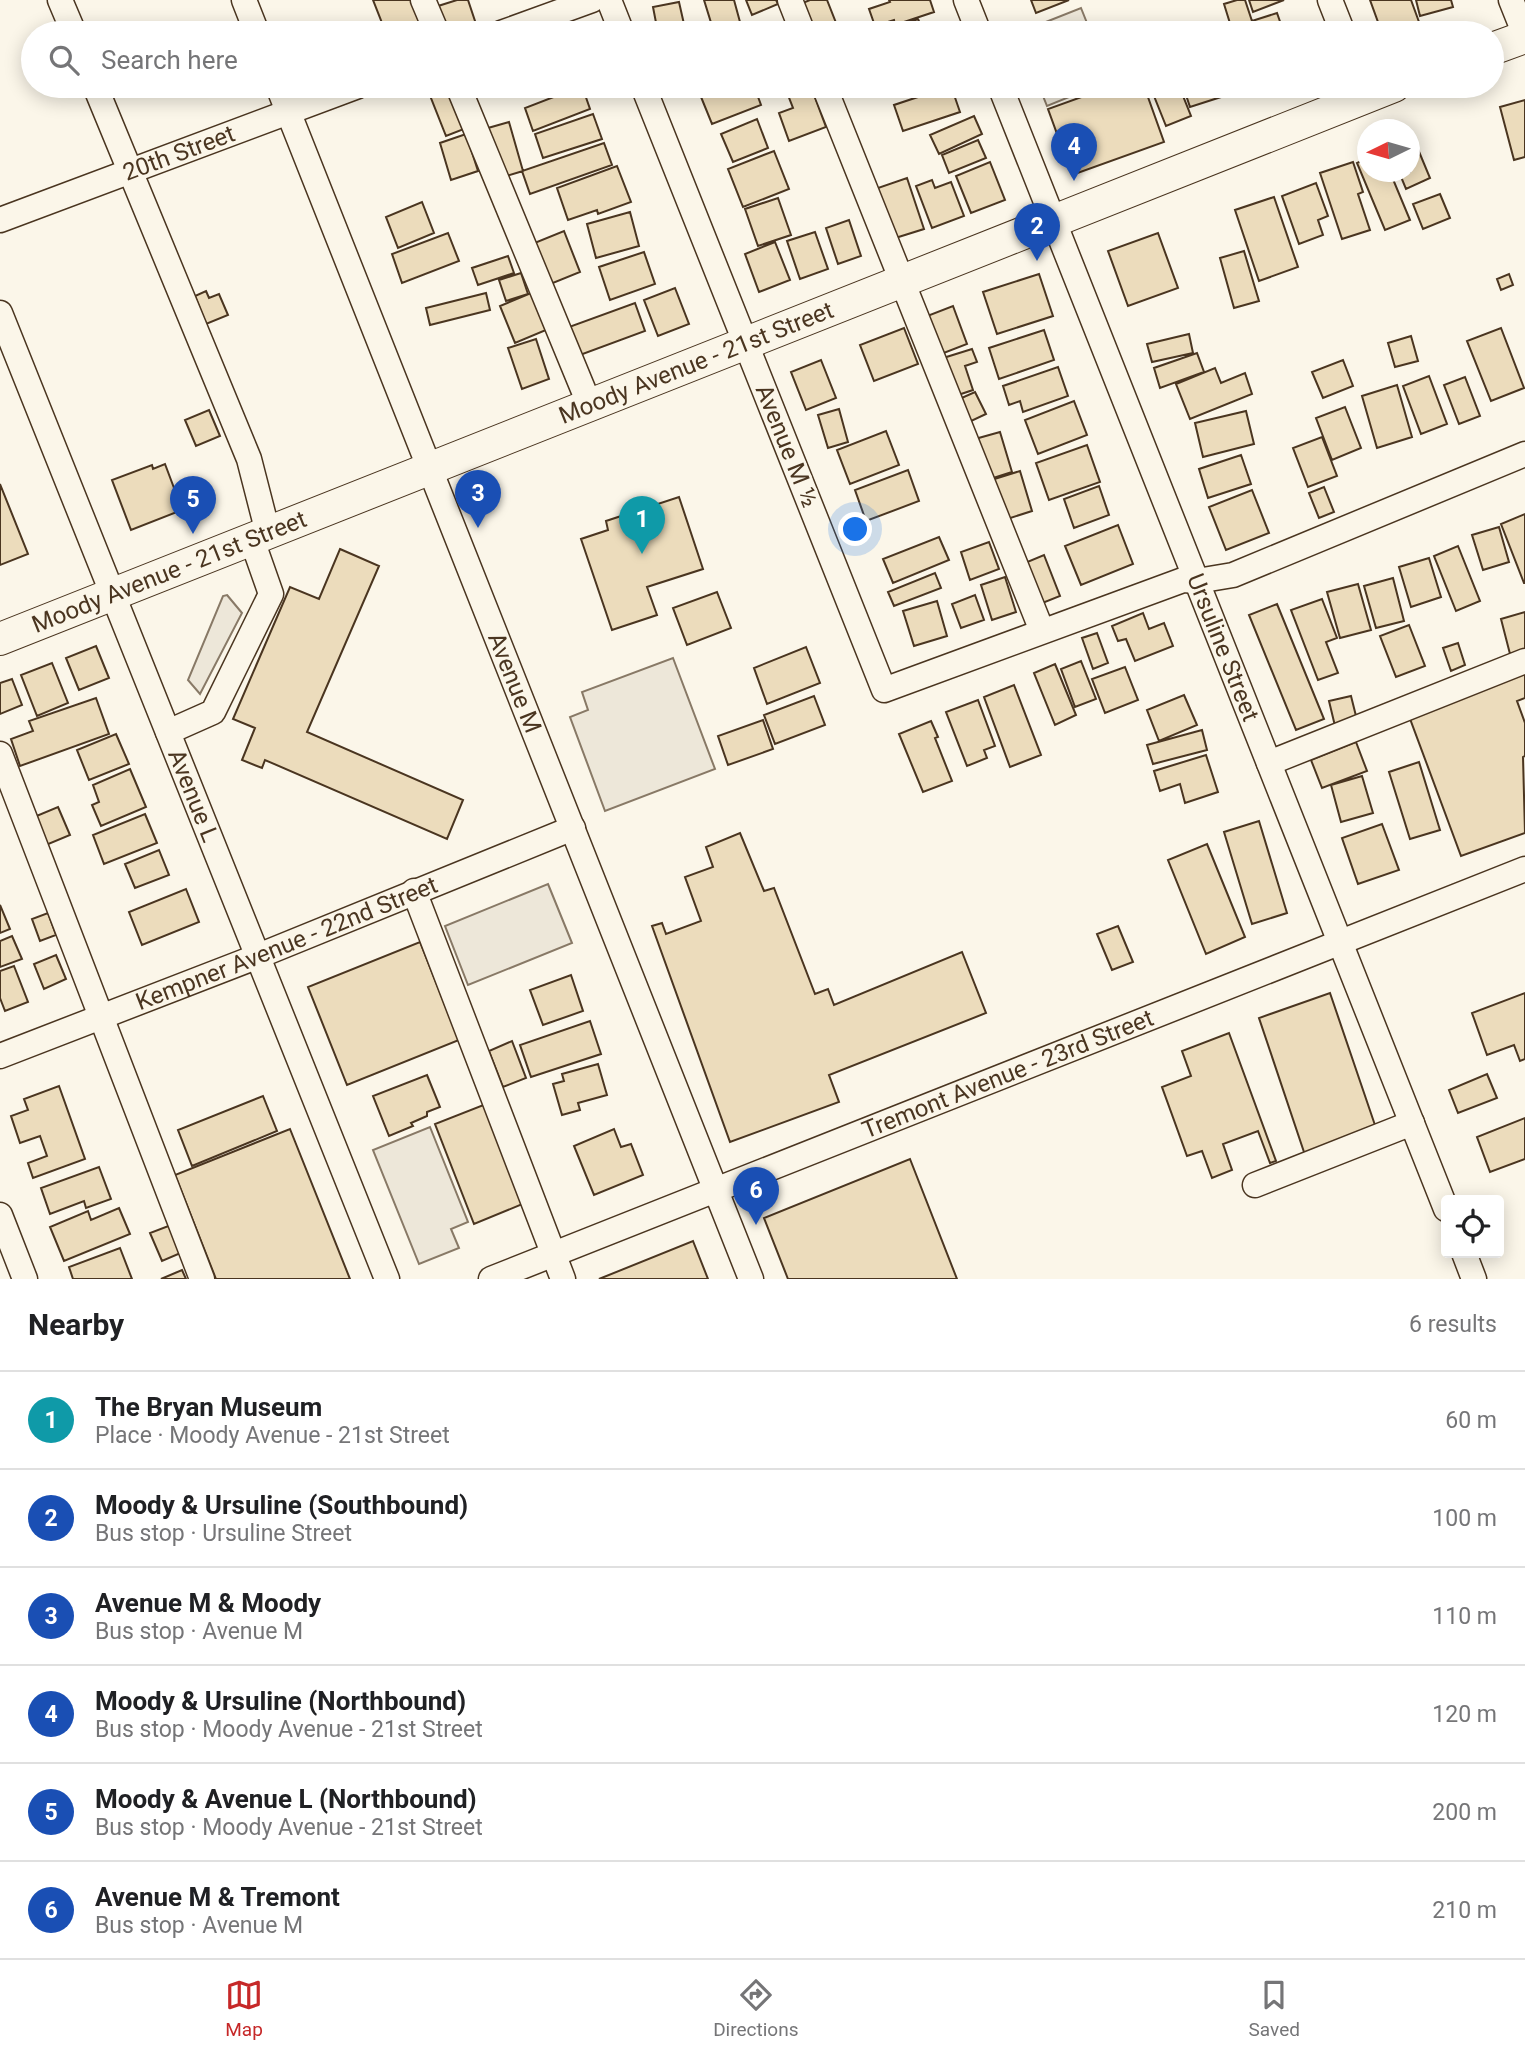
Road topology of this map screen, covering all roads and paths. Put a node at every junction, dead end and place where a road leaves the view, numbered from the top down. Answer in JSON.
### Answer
{"nodes":[{"id":1,"x":60,"y":0,"type":"edge"},
{"id":2,"x":244,"y":0,"type":"edge"},
{"id":3,"x":423,"y":0,"type":"edge"},
{"id":4,"x":592,"y":0,"type":"edge"},
{"id":5,"x":609,"y":0,"type":"edge"},
{"id":6,"x":790,"y":0,"type":"edge"},
{"id":7,"x":966,"y":0,"type":"edge"},
{"id":8,"x":1330,"y":0,"type":"edge"},
{"id":9,"x":1511,"y":0,"type":"edge"},
{"id":10,"x":69,"y":21,"type":"edge"},
{"id":11,"x":252,"y":21,"type":"edge"},
{"id":12,"x":432,"y":21,"type":"edge"},
{"id":13,"x":534,"y":21,"type":"edge"},
{"id":14,"x":617,"y":21,"type":"edge"},
{"id":15,"x":798,"y":21,"type":"edge"},
{"id":16,"x":974,"y":21,"type":"edge"},
{"id":17,"x":1338,"y":21,"type":"edge"},
{"id":18,"x":1525,"y":36,"type":"edge"},
{"id":19,"x":1504,"y":45,"type":"edge"},
{"id":20,"x":100,"y":98,"type":"edge"},
{"id":21,"x":283,"y":98,"type":"edge"},
{"id":22,"x":326,"y":98,"type":"edge"},
{"id":23,"x":463,"y":98,"type":"edge"},
{"id":24,"x":648,"y":98,"type":"edge"},
{"id":25,"x":829,"y":98,"type":"edge"},
{"id":26,"x":1005,"y":98,"type":"edge"},
{"id":27,"x":1353,"y":98,"type":"edge"},
{"id":28,"x":288,"y":112,"type":"junction"},
{"id":29,"x":129,"y":170,"type":"junction"},
{"id":30,"x":0,"y":220,"type":"edge"},
{"id":31,"x":1054,"y":220,"type":"junction"},
{"id":32,"x":901,"y":282,"type":"junction"},
{"id":33,"x":0,"y":313,"type":"edge"},
{"id":34,"x":747,"y":344,"type":"junction"},
{"id":35,"x":590,"y":406,"type":"junction"},
{"id":36,"x":1525,"y":454,"type":"edge"},
{"id":37,"x":431,"y":469,"type":"junction"},
{"id":38,"x":260,"y":536,"type":"junction"},
{"id":39,"x":1197,"y":581,"type":"junction"},
{"id":40,"x":112,"y":596,"type":"junction"},
{"id":41,"x":1042,"y":631,"type":"junction"},
{"id":42,"x":0,"y":639,"type":"edge"},
{"id":43,"x":1525,"y":661,"type":"edge"},
{"id":44,"x":168,"y":732,"type":"junction"},
{"id":45,"x":0,"y":754,"type":"edge"},
{"id":46,"x":1269,"y":763,"type":"junction"},
{"id":47,"x":573,"y":828,"type":"junction"},
{"id":48,"x":1525,"y":869,"type":"edge"},
{"id":49,"x":414,"y":891,"type":"junction"},
{"id":50,"x":1340,"y":942,"type":"junction"},
{"id":51,"x":256,"y":957,"type":"junction"},
{"id":52,"x":101,"y":1016,"type":"junction"},
{"id":53,"x":0,"y":1056,"type":"edge"},
{"id":54,"x":1412,"y":1123,"type":"junction"},
{"id":55,"x":1255,"y":1185,"type":"dead end"},
{"id":56,"x":716,"y":1190,"type":"junction"},
{"id":57,"x":1441,"y":1196,"type":"edge"},
{"id":58,"x":0,"y":1215,"type":"edge"},
{"id":59,"x":553,"y":1254,"type":"junction"},
{"id":60,"x":1466,"y":1258,"type":"edge"},
{"id":61,"x":25,"y":1279,"type":"edge"},
{"id":62,"x":202,"y":1279,"type":"edge"},
{"id":63,"x":387,"y":1279,"type":"edge"},
{"id":64,"x":491,"y":1279,"type":"edge"},
{"id":65,"x":564,"y":1279,"type":"edge"},
{"id":66,"x":751,"y":1279,"type":"edge"},
{"id":67,"x":1474,"y":1279,"type":"edge"}],
"edges":[{"from":1,"to":10,"type":"street"},
{"from":2,"to":11,"type":"street"},
{"from":3,"to":12,"type":"street"},
{"from":4,"to":13,"type":"street"},
{"from":5,"to":14,"type":"street"},
{"from":6,"to":15,"type":"street"},
{"from":7,"to":16,"type":"street"},
{"from":8,"to":17,"type":"street"},
{"from":9,"to":18,"type":"street"},
{"from":18,"to":19,"type":"main road"},
{"from":20,"to":29,"type":"street"},
{"from":21,"to":28,"type":"street","name":"Avenue M"},
{"from":22,"to":28,"type":"street","name":"20th Street"},
{"from":23,"to":35,"type":"street"},
{"from":24,"to":34,"type":"street","name":"Avenue M ½"},
{"from":25,"to":32,"type":"street"},
{"from":26,"to":31,"type":"street","name":"Ursuline Street"},
{"from":27,"to":31,"type":"main road","name":"Moody Avenue - 21st Street"},
{"from":28,"to":29,"type":"street","name":"20th Street"},
{"from":28,"to":37,"type":"street","name":"Avenue M"},
{"from":29,"to":30,"type":"street","name":"20th Street"},
{"from":29,"to":38,"type":"street"},
{"from":31,"to":32,"type":"main road","name":"Moody Avenue - 21st Street"},
{"from":31,"to":39,"type":"street","name":"Ursuline Street"},
{"from":32,"to":34,"type":"main road","name":"Moody Avenue - 21st Street"},
{"from":32,"to":41,"type":"street"},
{"from":33,"to":40,"type":"street","name":"Avenue L"},
{"from":34,"to":35,"type":"main road","name":"Moody Avenue - 21st Street"},
{"from":34,"to":41,"type":"street","name":"Avenue M ½"},
{"from":35,"to":37,"type":"main road","name":"Moody Avenue - 21st Street"},
{"from":36,"to":39,"type":"street"},
{"from":37,"to":38,"type":"main road","name":"Moody Avenue - 21st Street"},
{"from":37,"to":47,"type":"street","name":"Avenue M"},
{"from":38,"to":40,"type":"main road","name":"Moody Avenue - 21st Street"},
{"from":38,"to":44,"type":"street"},
{"from":39,"to":41,"type":"street"},
{"from":39,"to":46,"type":"street","name":"Ursuline Street"},
{"from":40,"to":42,"type":"main road","name":"Moody Avenue - 21st Street"},
{"from":40,"to":44,"type":"street","name":"Avenue L"},
{"from":43,"to":46,"type":"street"},
{"from":44,"to":51,"type":"street","name":"Avenue L"},
{"from":45,"to":52,"type":"street"},
{"from":46,"to":50,"type":"street","name":"Ursuline Street"},
{"from":47,"to":49,"type":"street","name":"Kempner Avenue - 22nd Street"},
{"from":47,"to":56,"type":"street","name":"Avenue M"},
{"from":48,"to":50,"type":"street","name":"Tremont Avenue - 23rd Street"},
{"from":49,"to":51,"type":"street","name":"Kempner Avenue - 22nd Street"},
{"from":49,"to":59,"type":"street"},
{"from":50,"to":54,"type":"street","name":"Ursuline Street"},
{"from":50,"to":56,"type":"street","name":"Tremont Avenue - 23rd Street"},
{"from":51,"to":52,"type":"street","name":"Kempner Avenue - 22nd Street"},
{"from":51,"to":63,"type":"street","name":"Avenue L"},
{"from":52,"to":53,"type":"street","name":"Kempner Avenue - 22nd Street"},
{"from":52,"to":62,"type":"street"},
{"from":54,"to":55,"type":"street"},
{"from":54,"to":57,"type":"street","name":"Ursuline Street"},
{"from":56,"to":59,"type":"street","name":"Tremont Avenue - 23rd Street"},
{"from":56,"to":66,"type":"street","name":"Avenue M"},
{"from":58,"to":61,"type":"street"},
{"from":59,"to":64,"type":"street","name":"Tremont Avenue - 23rd Street"},
{"from":59,"to":65,"type":"street"},
{"from":60,"to":67,"type":"street"}]}
